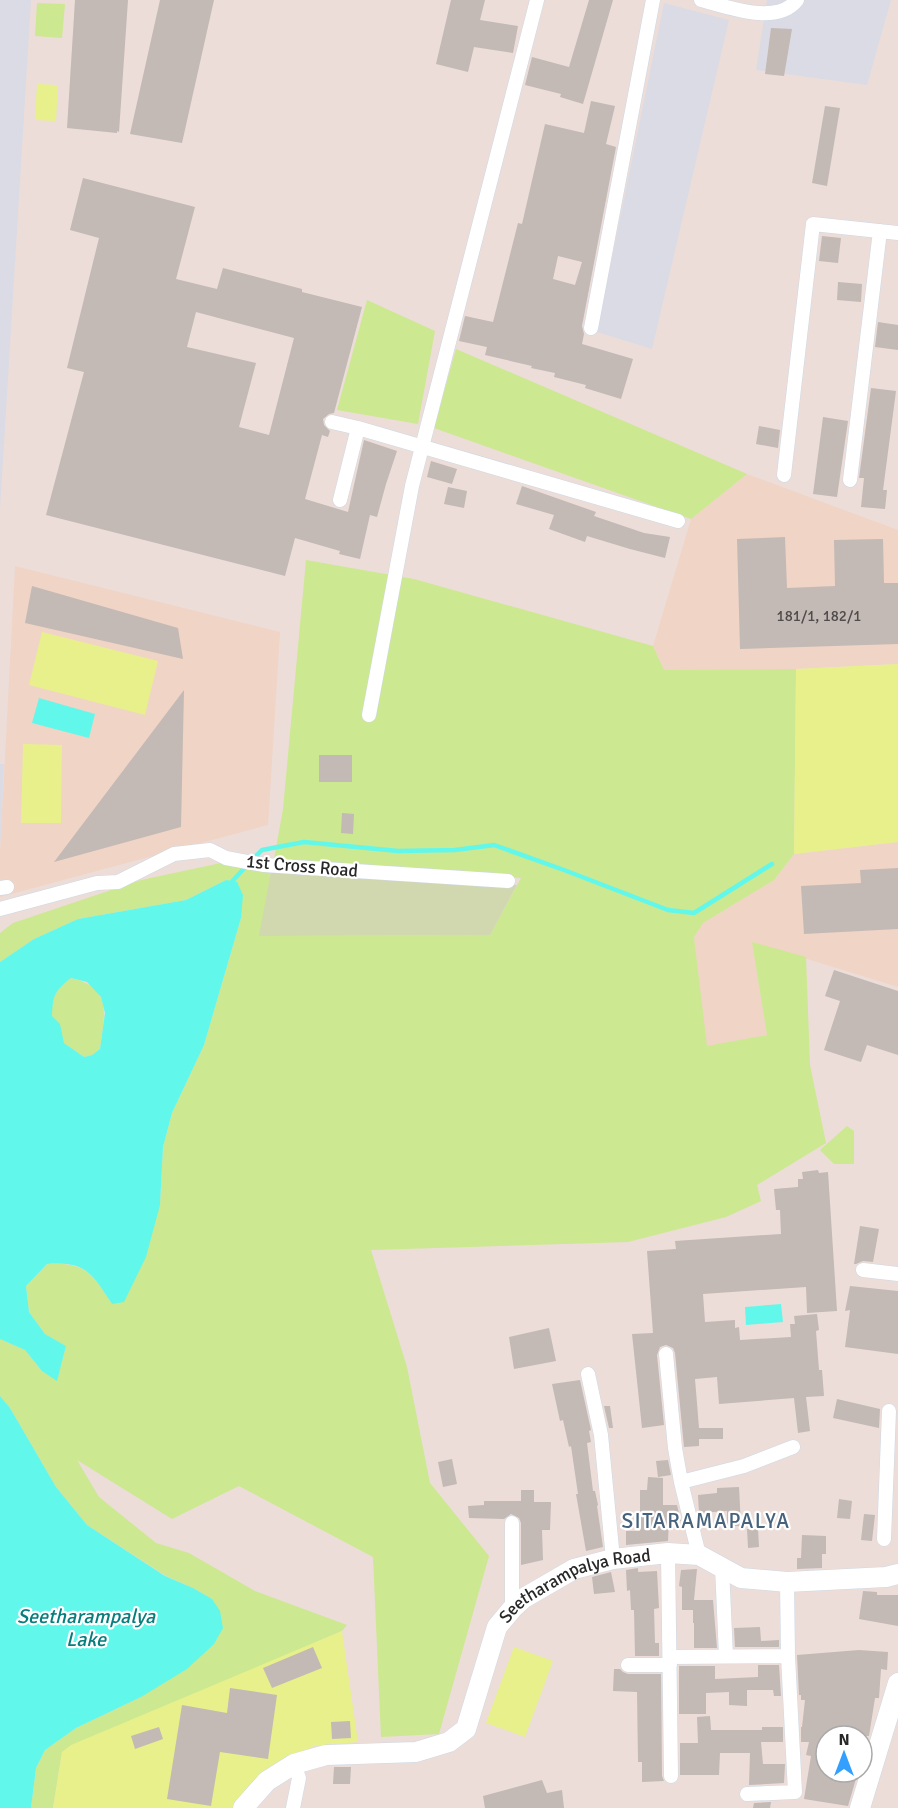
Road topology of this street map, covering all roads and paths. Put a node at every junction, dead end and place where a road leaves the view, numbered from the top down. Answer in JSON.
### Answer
{"nodes":[{"id":1,"x":537,"y":0,"type":"edge"},
{"id":2,"x":653,"y":0,"type":"edge"},
{"id":3,"x":701,"y":0,"type":"edge"},
{"id":4,"x":797,"y":0,"type":"edge"},
{"id":5,"x":723,"y":3,"type":"edge"},
{"id":6,"x":880,"y":231,"type":"junction"},
{"id":7,"x":898,"y":233,"type":"edge"},
{"id":8,"x":591,"y":328,"type":"dead end"},
{"id":9,"x":332,"y":422,"type":"dead end"},
{"id":10,"x":358,"y":428,"type":"junction"},
{"id":11,"x":422,"y":445,"type":"junction"},
{"id":12,"x":784,"y":475,"type":"dead end"},
{"id":13,"x":850,"y":480,"type":"dead end"},
{"id":14,"x":340,"y":500,"type":"dead end"},
{"id":15,"x":678,"y":521,"type":"dead end"},
{"id":16,"x":369,"y":715,"type":"dead end"},
{"id":17,"x":508,"y":881,"type":"dead end"},
{"id":18,"x":0,"y":909,"type":"edge"},
{"id":19,"x":863,"y":1270,"type":"dead end"},
{"id":20,"x":898,"y":1274,"type":"edge"},
{"id":21,"x":666,"y":1354,"type":"dead end"},
{"id":22,"x":588,"y":1374,"type":"dead end"},
{"id":23,"x":889,"y":1411,"type":"dead end"},
{"id":24,"x":793,"y":1447,"type":"dead end"},
{"id":25,"x":892,"y":1456,"type":"edge"},
{"id":26,"x":681,"y":1482,"type":"junction"},
{"id":27,"x":512,"y":1523,"type":"dead end"},
{"id":28,"x":884,"y":1539,"type":"dead end"},
{"id":29,"x":668,"y":1553,"type":"junction"},
{"id":30,"x":699,"y":1555,"type":"junction"},
{"id":31,"x":613,"y":1559,"type":"junction"},
{"id":32,"x":722,"y":1567,"type":"junction"},
{"id":33,"x":898,"y":1574,"type":"edge"},
{"id":34,"x":787,"y":1582,"type":"junction"},
{"id":35,"x":512,"y":1609,"type":"junction"},
{"id":36,"x":726,"y":1656,"type":"junction"},
{"id":37,"x":788,"y":1656,"type":"junction"},
{"id":38,"x":670,"y":1660,"type":"junction"},
{"id":39,"x":628,"y":1665,"type":"dead end"},
{"id":40,"x":898,"y":1683,"type":"edge"},
{"id":41,"x":294,"y":1764,"type":"junction"},
{"id":42,"x":671,"y":1776,"type":"dead end"},
{"id":43,"x":747,"y":1794,"type":"dead end"},
{"id":44,"x":243,"y":1808,"type":"edge"},
{"id":45,"x":293,"y":1808,"type":"edge"},
{"id":46,"x":860,"y":1808,"type":"edge"}],
"edges":[{"from":1,"to":11,"type":"street"},
{"from":2,"to":8,"type":"street"},
{"from":3,"to":5,"type":"street"},
{"from":4,"to":5,"type":"street"},
{"from":6,"to":7,"type":"street"},
{"from":6,"to":12,"type":"street"},
{"from":6,"to":13,"type":"street"},
{"from":9,"to":10,"type":"street"},
{"from":10,"to":11,"type":"street"},
{"from":10,"to":14,"type":"street"},
{"from":11,"to":15,"type":"street"},
{"from":11,"to":16,"type":"street"},
{"from":17,"to":18,"type":"street","name":"1st Cross Road"},
{"from":19,"to":20,"type":"street"},
{"from":21,"to":26,"type":"street"},
{"from":22,"to":31,"type":"street"},
{"from":23,"to":25,"type":"street"},
{"from":24,"to":26,"type":"street"},
{"from":25,"to":28,"type":"street"},
{"from":26,"to":30,"type":"street"},
{"from":27,"to":35,"type":"street"},
{"from":29,"to":30,"type":"street","name":"Seetharampalya Road"},
{"from":29,"to":31,"type":"street","name":"Seetharampalya Road"},
{"from":29,"to":38,"type":"street"},
{"from":30,"to":32,"type":"street","name":"Seetharampalya Road"},
{"from":31,"to":35,"type":"street","name":"Seetharampalya Road"},
{"from":32,"to":34,"type":"street","name":"Seetharampalya Road"},
{"from":32,"to":36,"type":"street"},
{"from":33,"to":34,"type":"street","name":"Seetharampalya Road"},
{"from":34,"to":37,"type":"street"},
{"from":35,"to":41,"type":"street","name":"Seetharampalya Road"},
{"from":36,"to":37,"type":"street"},
{"from":36,"to":38,"type":"street"},
{"from":37,"to":43,"type":"street"},
{"from":38,"to":39,"type":"street"},
{"from":38,"to":42,"type":"street"},
{"from":40,"to":46,"type":"street"},
{"from":41,"to":44,"type":"street","name":"Seetharampalya Road"},
{"from":41,"to":45,"type":"street"}]}
